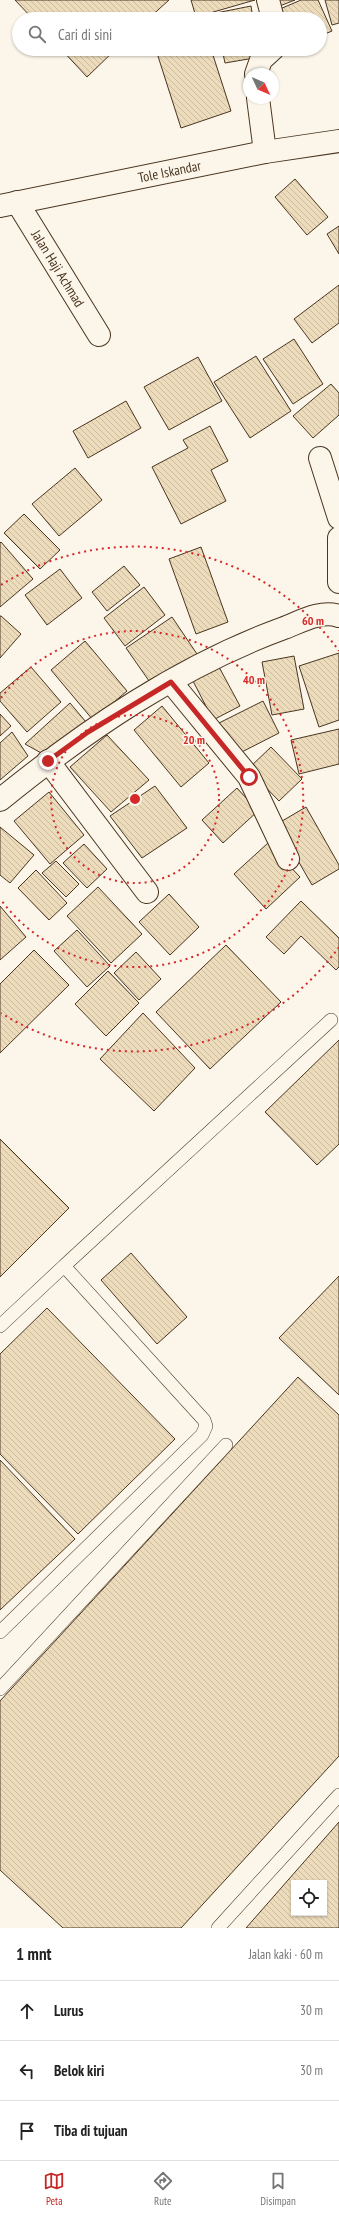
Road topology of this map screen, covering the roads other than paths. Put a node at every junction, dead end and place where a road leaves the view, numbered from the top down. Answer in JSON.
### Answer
{"nodes":[{"id":1,"x":268,"y":0,"type":"edge"},
{"id":2,"x":271,"y":12,"type":"edge"},
{"id":3,"x":265,"y":56,"type":"edge"},
{"id":4,"x":258,"y":68,"type":"edge"},
{"id":5,"x":259,"y":104,"type":"edge"},
{"id":6,"x":339,"y":141,"type":"edge"},
{"id":7,"x":265,"y":152,"type":"junction"},
{"id":8,"x":8,"y":204,"type":"edge"},
{"id":9,"x":99,"y":335,"type":"dead end"},
{"id":10,"x":320,"y":458,"type":"dead end"},
{"id":11,"x":339,"y":518,"type":"edge"},
{"id":12,"x":339,"y":538,"type":"edge"},
{"id":13,"x":339,"y":582,"type":"edge"},
{"id":14,"x":339,"y":616,"type":"edge"},
{"id":15,"x":171,"y":682,"type":"junction"},
{"id":16,"x":48,"y":761,"type":"junction"},
{"id":17,"x":0,"y":800,"type":"edge"},
{"id":18,"x":288,"y":859,"type":"dead end"},
{"id":19,"x":146,"y":892,"type":"dead end"},
{"id":20,"x":331,"y":1020,"type":"dead end"},
{"id":21,"x":64,"y":1266,"type":"junction"},
{"id":22,"x":0,"y":1326,"type":"edge"},
{"id":23,"x":226,"y":1445,"type":"dead end"},
{"id":24,"x":0,"y":1632,"type":"edge"},
{"id":25,"x":0,"y":1689,"type":"edge"},
{"id":26,"x":339,"y":1795,"type":"edge"},
{"id":27,"x":218,"y":1928,"type":"edge"}],
"edges":[{"from":1,"to":2,"type":"street"},
{"from":3,"to":4,"type":"street"},
{"from":5,"to":7,"type":"street"},
{"from":6,"to":7,"type":"street","name":"Tole Iskandar"},
{"from":7,"to":8,"type":"street","name":"Tole Iskandar"},
{"from":8,"to":9,"type":"street","name":"Jalan Haji Achmad"},
{"from":10,"to":11,"type":"street"},
{"from":12,"to":13,"type":"street"},
{"from":14,"to":15,"type":"street"},
{"from":15,"to":16,"type":"street"},
{"from":15,"to":18,"type":"street"},
{"from":16,"to":17,"type":"street"},
{"from":16,"to":19,"type":"street"},
{"from":20,"to":21,"type":"lane"},
{"from":21,"to":22,"type":"lane"},
{"from":21,"to":24,"type":"lane"},
{"from":23,"to":25,"type":"lane"},
{"from":26,"to":27,"type":"lane"}]}
